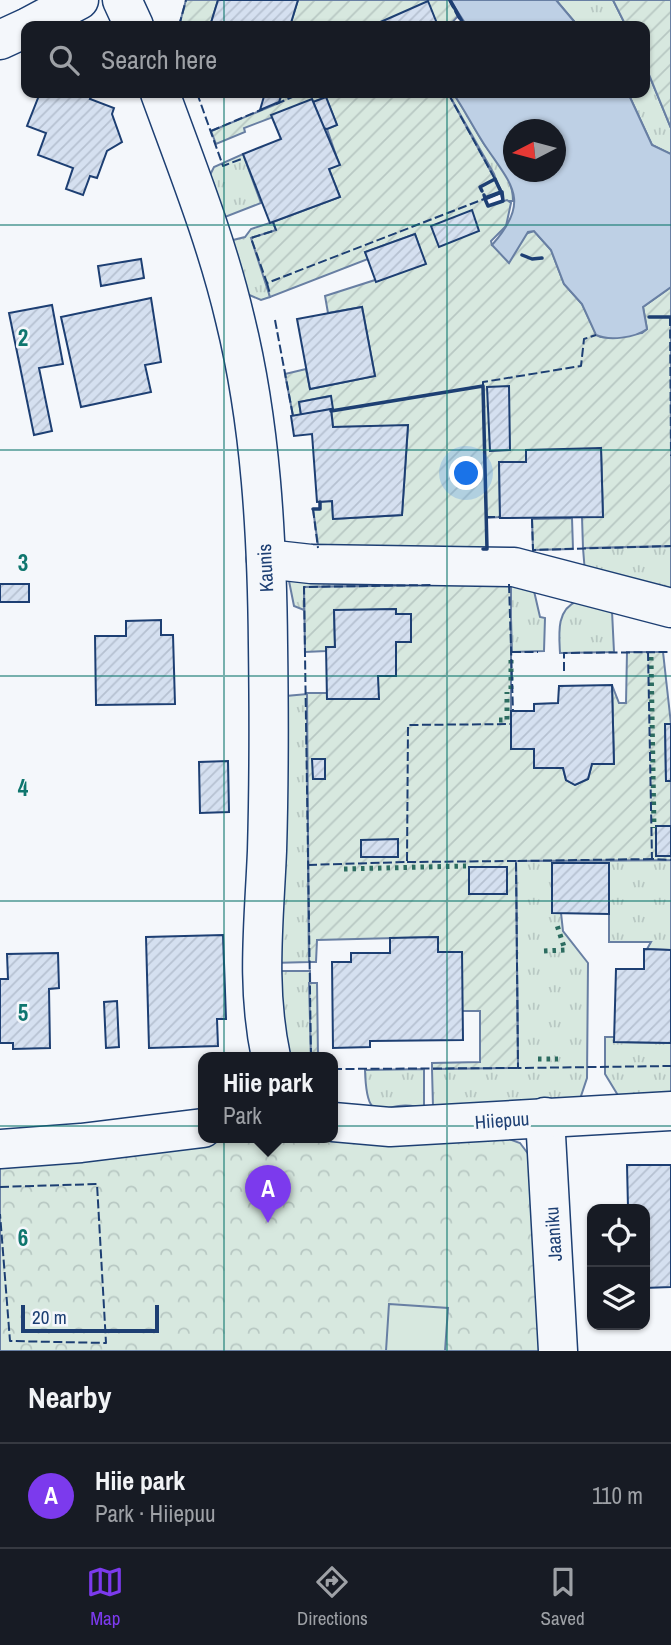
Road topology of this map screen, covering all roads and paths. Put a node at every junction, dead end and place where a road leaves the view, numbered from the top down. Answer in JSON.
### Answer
{"nodes":[{"id":1,"x":79,"y":0,"type":"edge"},
{"id":2,"x":122,"y":0,"type":"edge"},
{"id":3,"x":39,"y":21,"type":"edge"},
{"id":4,"x":132,"y":21,"type":"edge"},
{"id":5,"x":21,"y":30,"type":"edge"},
{"id":6,"x":0,"y":40,"type":"edge"},
{"id":7,"x":162,"y":98,"type":"edge"},
{"id":8,"x":265,"y":559,"type":"junction"},
{"id":9,"x":671,"y":608,"type":"edge"},
{"id":10,"x":270,"y":1052,"type":"edge"},
{"id":11,"x":671,"y":1111,"type":"edge"},
{"id":12,"x":545,"y":1117,"type":"junction"},
{"id":13,"x":338,"y":1122,"type":"edge"},
{"id":14,"x":198,"y":1129,"type":"edge"},
{"id":15,"x":0,"y":1149,"type":"edge"},
{"id":16,"x":558,"y":1351,"type":"edge"}],
"edges":[{"from":1,"to":3,"type":"street"},
{"from":2,"to":4,"type":"street"},
{"from":5,"to":6,"type":"street"},
{"from":7,"to":8,"type":"street","name":"Kaunis"},
{"from":8,"to":9,"type":"street"},
{"from":8,"to":10,"type":"street","name":"Kaunis"},
{"from":11,"to":12,"type":"street","name":"Hiiepuu"},
{"from":12,"to":13,"type":"street","name":"Hiiepuu"},
{"from":12,"to":16,"type":"street","name":"Jaaniku"},
{"from":14,"to":15,"type":"street"}]}
